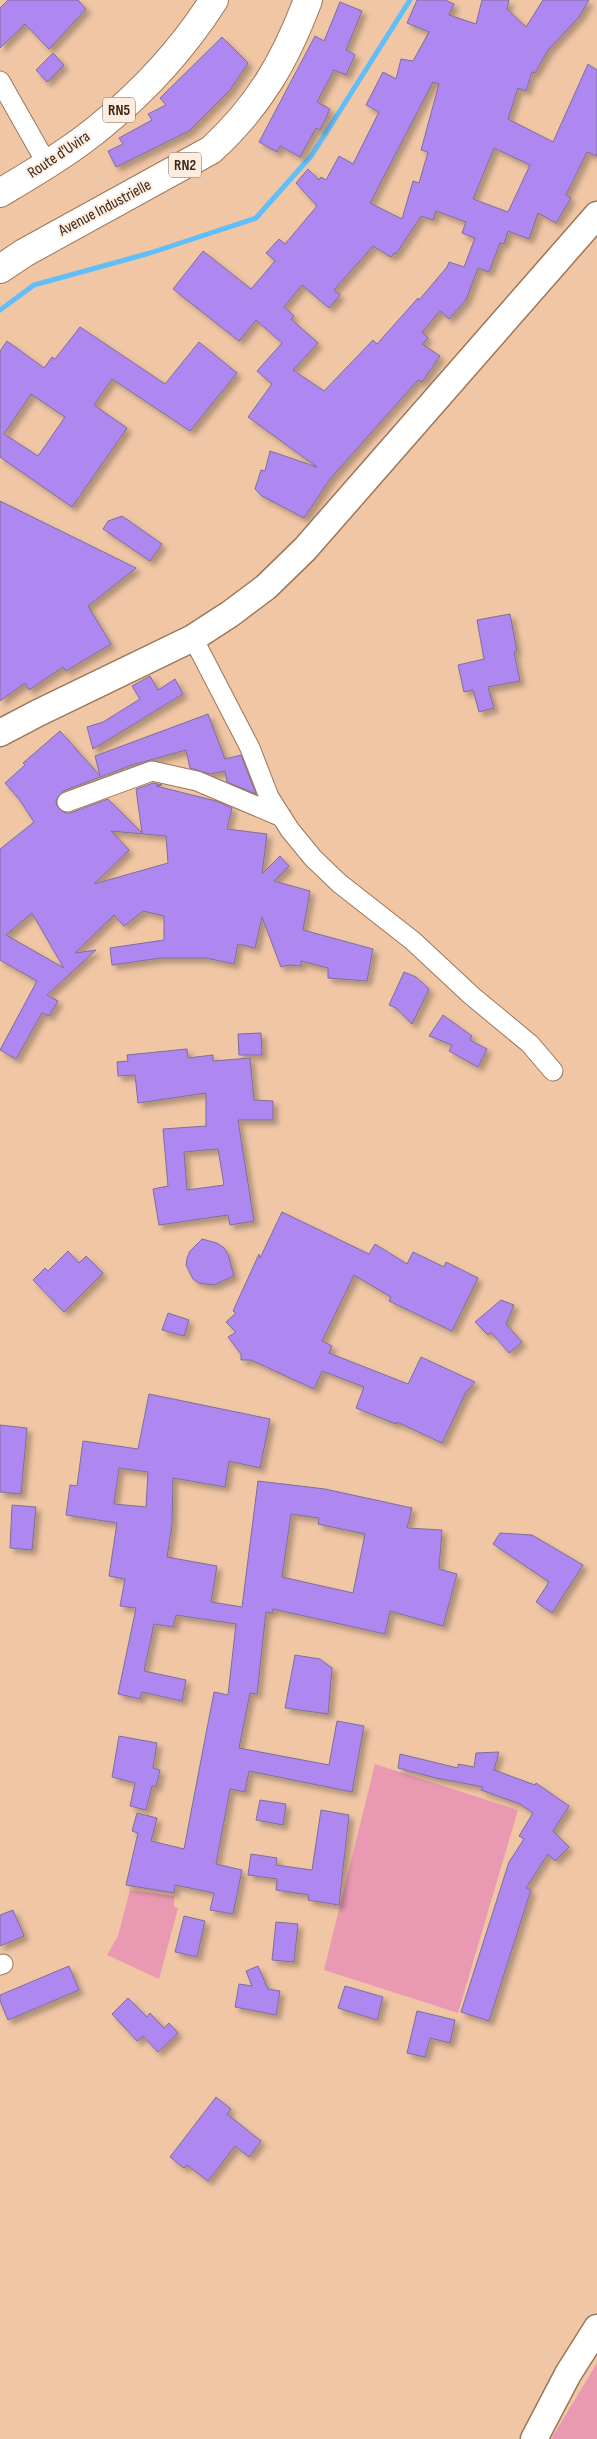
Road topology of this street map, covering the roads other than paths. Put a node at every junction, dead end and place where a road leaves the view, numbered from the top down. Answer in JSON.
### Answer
{"nodes":[{"id":1,"x":214,"y":0,"type":"edge"},
{"id":2,"x":308,"y":0,"type":"edge"},
{"id":3,"x":0,"y":81,"type":"edge"},
{"id":4,"x":47,"y":164,"type":"junction"},
{"id":5,"x":0,"y":193,"type":"edge"},
{"id":6,"x":597,"y":214,"type":"edge"},
{"id":7,"x":0,"y":269,"type":"edge"},
{"id":8,"x":193,"y":638,"type":"junction"},
{"id":9,"x":0,"y":733,"type":"edge"},
{"id":10,"x":67,"y":802,"type":"dead end"},
{"id":11,"x":282,"y":817,"type":"junction"},
{"id":12,"x":553,"y":1071,"type":"dead end"},
{"id":13,"x":597,"y":2328,"type":"edge"},
{"id":14,"x":534,"y":2439,"type":"edge"}],
"edges":[{"from":1,"to":4,"type":"main road","name":"Route d'Uvira","number":"RN5"},
{"from":2,"to":7,"type":"main road","name":"Avenue Industrielle","number":"RN2"},
{"from":3,"to":4,"type":"street"},
{"from":4,"to":5,"type":"main road","name":"Route d'Uvira","number":"RN5"},
{"from":6,"to":8,"type":"street"},
{"from":8,"to":9,"type":"street"},
{"from":8,"to":11,"type":"street"},
{"from":10,"to":11,"type":"street"},
{"from":11,"to":12,"type":"street"},
{"from":13,"to":14,"type":"street"}]}
